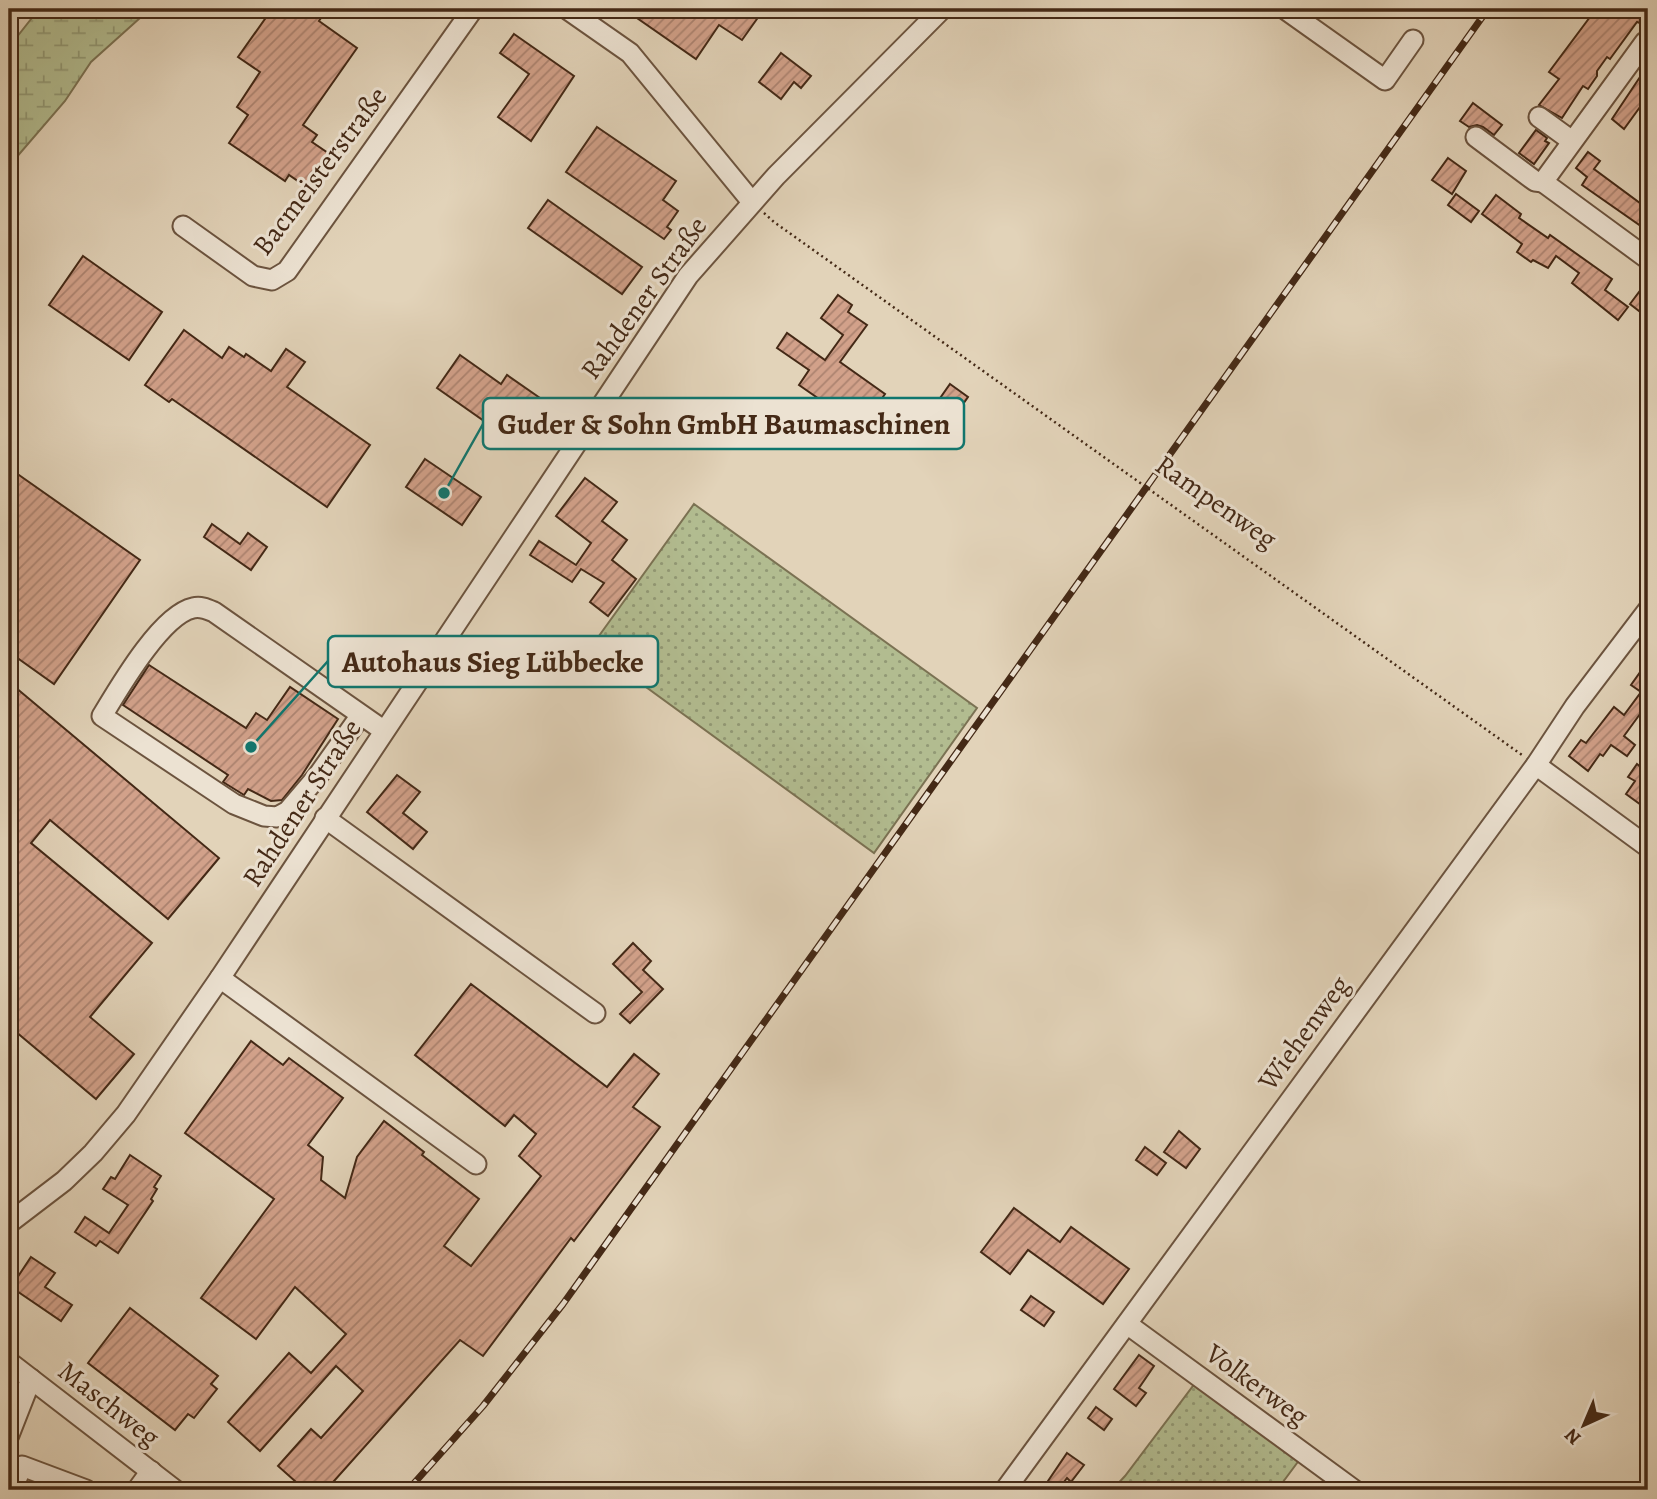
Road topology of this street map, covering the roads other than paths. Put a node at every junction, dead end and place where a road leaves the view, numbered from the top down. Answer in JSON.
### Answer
{"nodes":[{"id":1,"x":473,"y":9,"type":"edge"},
{"id":2,"x":567,"y":9,"type":"edge"},
{"id":3,"x":942,"y":9,"type":"edge"},
{"id":4,"x":1285,"y":9,"type":"edge"},
{"id":5,"x":1413,"y":40,"type":"dead end"},
{"id":6,"x":1648,"y":44,"type":"edge"},
{"id":7,"x":1539,"y":117,"type":"dead end"},
{"id":8,"x":1476,"y":137,"type":"dead end"},
{"id":9,"x":1572,"y":141,"type":"junction"},
{"id":10,"x":1543,"y":182,"type":"junction"},
{"id":11,"x":752,"y":202,"type":"junction"},
{"id":12,"x":183,"y":226,"type":"dead end"},
{"id":13,"x":1648,"y":259,"type":"edge"},
{"id":14,"x":1648,"y":610,"type":"edge"},
{"id":15,"x":1640,"y":638,"type":"edge"},
{"id":16,"x":361,"y":715,"type":"junction"},
{"id":17,"x":383,"y":730,"type":"junction"},
{"id":18,"x":1536,"y":765,"type":"junction"},
{"id":19,"x":325,"y":818,"type":"junction"},
{"id":20,"x":1648,"y":847,"type":"edge"},
{"id":21,"x":220,"y":978,"type":"junction"},
{"id":22,"x":595,"y":1013,"type":"dead end"},
{"id":23,"x":476,"y":1164,"type":"dead end"},
{"id":24,"x":9,"y":1223,"type":"edge"},
{"id":25,"x":1127,"y":1324,"type":"junction"},
{"id":26,"x":9,"y":1362,"type":"edge"},
{"id":27,"x":32,"y":1379,"type":"junction"},
{"id":28,"x":9,"y":1435,"type":"edge"},
{"id":29,"x":151,"y":1471,"type":"junction"},
{"id":30,"x":12,"y":1490,"type":"edge"},
{"id":31,"x":86,"y":1490,"type":"edge"},
{"id":32,"x":137,"y":1490,"type":"edge"},
{"id":33,"x":175,"y":1490,"type":"edge"},
{"id":34,"x":1005,"y":1490,"type":"edge"},
{"id":35,"x":1354,"y":1490,"type":"edge"}],
"edges":[{"from":1,"to":12,"type":"street","name":"Bacmeisterstraße"},
{"from":2,"to":11,"type":"street"},
{"from":3,"to":11,"type":"street","name":"Rahdener Straße"},
{"from":4,"to":5,"type":"street"},
{"from":6,"to":9,"type":"street"},
{"from":7,"to":9,"type":"street"},
{"from":8,"to":10,"type":"street"},
{"from":9,"to":10,"type":"street"},
{"from":10,"to":13,"type":"street"},
{"from":11,"to":17,"type":"street","name":"Rahdener Straße"},
{"from":14,"to":15,"type":"street"},
{"from":15,"to":18,"type":"street","name":"Wiehenweg"},
{"from":16,"to":16,"type":"street"},
{"from":16,"to":17,"type":"street"},
{"from":17,"to":19,"type":"street","name":"Rahdener Straße"},
{"from":18,"to":20,"type":"street"},
{"from":18,"to":25,"type":"street","name":"Wiehenweg"},
{"from":19,"to":21,"type":"street","name":"Rahdener Straße"},
{"from":19,"to":22,"type":"street"},
{"from":21,"to":23,"type":"street"},
{"from":21,"to":24,"type":"street","name":"Rahdener Straße"},
{"from":25,"to":34,"type":"street","name":"Wiehenweg"},
{"from":25,"to":35,"type":"street","name":"Volkerweg"},
{"from":26,"to":27,"type":"street","name":"Maschweg"},
{"from":27,"to":28,"type":"street"},
{"from":27,"to":29,"type":"street","name":"Maschweg"},
{"from":29,"to":32,"type":"street"},
{"from":29,"to":33,"type":"street","name":"Maschweg"},
{"from":30,"to":31,"type":"street"}]}
